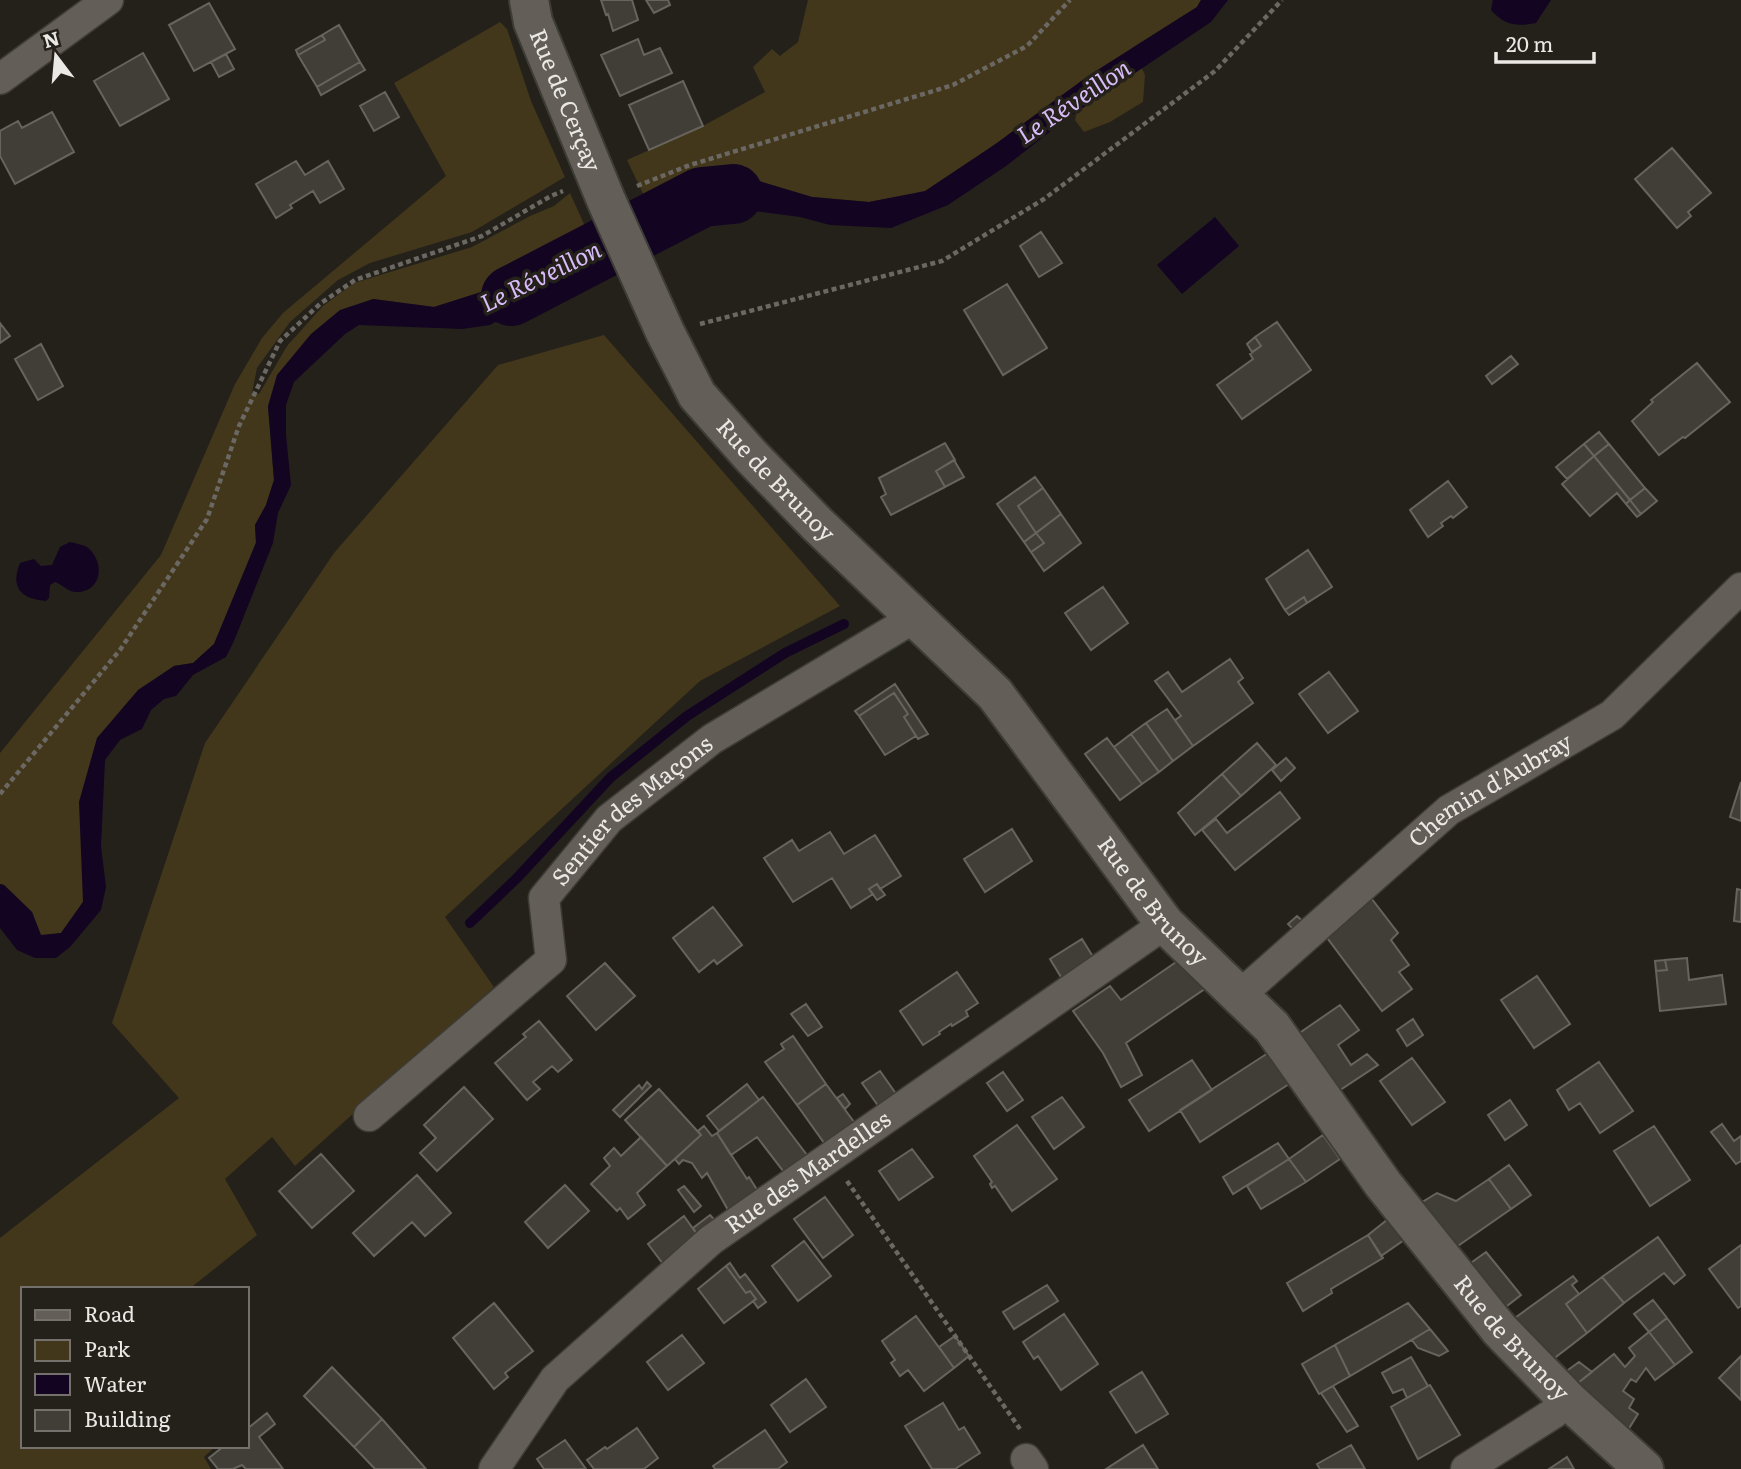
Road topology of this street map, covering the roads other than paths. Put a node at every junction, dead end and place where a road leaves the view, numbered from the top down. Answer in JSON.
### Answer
{"nodes":[{"id":1,"x":108,"y":0,"type":"edge"},
{"id":2,"x":529,"y":0,"type":"edge"},
{"id":3,"x":0,"y":79,"type":"edge"},
{"id":4,"x":665,"y":332,"type":"joint"},
{"id":5,"x":1741,"y":588,"type":"edge"},
{"id":6,"x":914,"y":618,"type":"junction"},
{"id":7,"x":1165,"y":924,"type":"junction"},
{"id":8,"x":1239,"y":996,"type":"junction"},
{"id":9,"x":369,"y":1116,"type":"dead end"},
{"id":10,"x":1569,"y":1401,"type":"junction"},
{"id":11,"x":494,"y":1469,"type":"edge"},
{"id":12,"x":1466,"y":1469,"type":"edge"},
{"id":13,"x":1644,"y":1469,"type":"edge"}],
"edges":[{"from":1,"to":3,"type":"street"},
{"from":2,"to":4,"type":"street","name":"Rue de Cerçay"},
{"from":4,"to":6,"type":"street","name":"Rue de Brunoy"},
{"from":5,"to":8,"type":"street","name":"Chemin d'Aubray"},
{"from":6,"to":7,"type":"street","name":"Rue de Brunoy"},
{"from":6,"to":9,"type":"street","name":"Sentier des Maçons"},
{"from":7,"to":8,"type":"street","name":"Rue de Brunoy"},
{"from":7,"to":11,"type":"street","name":"Rue des Mardelles"},
{"from":8,"to":10,"type":"street","name":"Rue de Brunoy"},
{"from":10,"to":12,"type":"street"},
{"from":10,"to":13,"type":"street","name":"Rue de Brunoy"}]}
